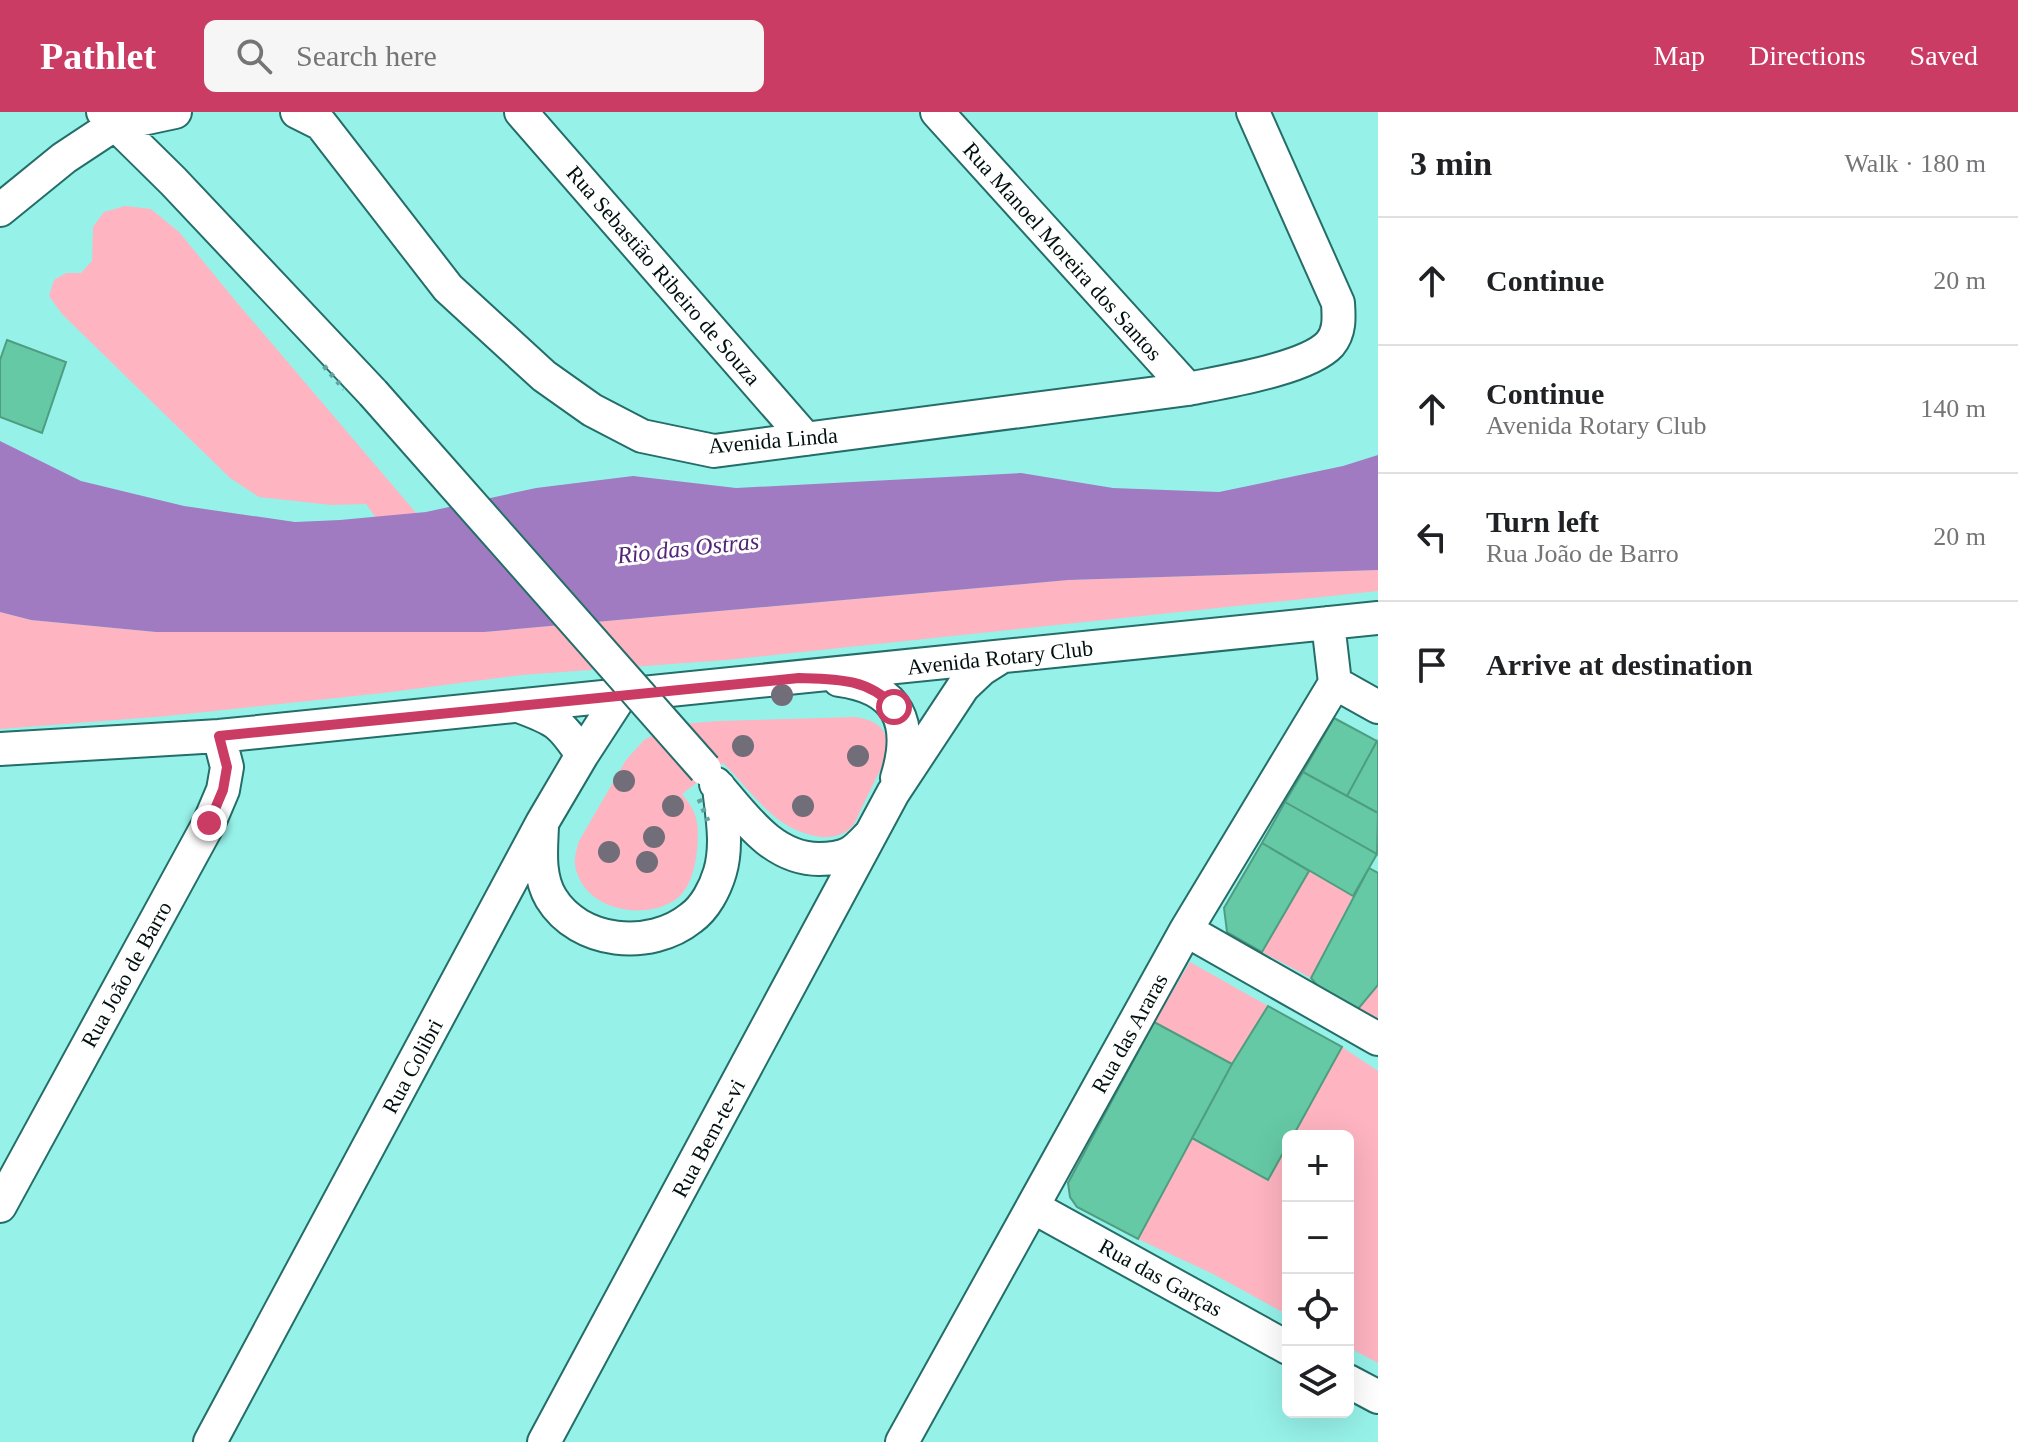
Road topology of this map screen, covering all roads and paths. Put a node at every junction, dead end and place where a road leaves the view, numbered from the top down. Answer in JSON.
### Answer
{"nodes":[{"id":1,"x":175,"y":112,"type":"edge"},
{"id":2,"x":297,"y":112,"type":"edge"},
{"id":3,"x":521,"y":112,"type":"edge"},
{"id":4,"x":937,"y":112,"type":"edge"},
{"id":5,"x":1253,"y":112,"type":"edge"},
{"id":6,"x":108,"y":118,"type":"edge"},
{"id":7,"x":0,"y":210,"type":"edge"},
{"id":8,"x":1188,"y":389,"type":"junction"},
{"id":9,"x":806,"y":439,"type":"junction"},
{"id":10,"x":1378,"y":618,"type":"edge"},
{"id":11,"x":1328,"y":623,"type":"junction"},
{"id":12,"x":1003,"y":656,"type":"junction"},
{"id":13,"x":799,"y":678,"type":"junction"},
{"id":14,"x":1335,"y":683,"type":"junction"},
{"id":15,"x":621,"y":695,"type":"junction"},
{"id":16,"x":518,"y":706,"type":"junction"},
{"id":17,"x":1378,"y":707,"type":"edge"},
{"id":18,"x":219,"y":736,"type":"junction"},
{"id":19,"x":0,"y":749,"type":"edge"},
{"id":20,"x":582,"y":755,"type":"junction"},
{"id":21,"x":712,"y":778,"type":"junction"},
{"id":22,"x":893,"y":793,"type":"junction"},
{"id":23,"x":542,"y":823,"type":"junction"},
{"id":24,"x":871,"y":834,"type":"junction"},
{"id":25,"x":1186,"y":930,"type":"junction"},
{"id":26,"x":1378,"y":1039,"type":"edge"},
{"id":27,"x":0,"y":1206,"type":"edge"},
{"id":28,"x":1033,"y":1207,"type":"junction"},
{"id":29,"x":1284,"y":1346,"type":"edge"},
{"id":30,"x":1354,"y":1384,"type":"edge"},
{"id":31,"x":1378,"y":1397,"type":"edge"},
{"id":32,"x":210,"y":1442,"type":"edge"},
{"id":33,"x":544,"y":1442,"type":"edge"},
{"id":34,"x":902,"y":1442,"type":"edge"}],
"edges":[{"from":1,"to":6,"type":"street"},
{"from":2,"to":9,"type":"street","name":"Avenida Linda"},
{"from":3,"to":9,"type":"street","name":"Rua Sebastião Ribeiro de Souza"},
{"from":4,"to":8,"type":"street","name":"Rua Manoel Moreira dos Santos"},
{"from":5,"to":8,"type":"street","name":"Avenida Linda"},
{"from":6,"to":7,"type":"street"},
{"from":6,"to":21,"type":"street","bridge":true},
{"from":8,"to":9,"type":"street","name":"Avenida Linda"},
{"from":10,"to":11,"type":"street","name":"Avenida Rotary Club"},
{"from":11,"to":12,"type":"street","name":"Avenida Rotary Club"},
{"from":11,"to":14,"type":"street"},
{"from":12,"to":13,"type":"street","name":"Avenida Rotary Club"},
{"from":12,"to":22,"type":"street"},
{"from":13,"to":15,"type":"street","name":"Avenida Rotary Club"},
{"from":13,"to":22,"type":"street"},
{"from":14,"to":17,"type":"street"},
{"from":14,"to":25,"type":"street","name":"Rua das Araras"},
{"from":15,"to":16,"type":"street","name":"Avenida Rotary Club"},
{"from":15,"to":20,"type":"street","name":"Rua Colibri"},
{"from":16,"to":18,"type":"street","name":"Avenida Rotary Club"},
{"from":16,"to":20,"type":"street"},
{"from":18,"to":19,"type":"street","name":"Avenida Rotary Club"},
{"from":18,"to":27,"type":"street","name":"Rua João de Barro"},
{"from":20,"to":23,"type":"street","name":"Rua Colibri"},
{"from":21,"to":23,"type":"street"},
{"from":21,"to":24,"type":"street"},
{"from":22,"to":24,"type":"street","name":"Rua Bem-te-vi"},
{"from":23,"to":32,"type":"street","name":"Rua Colibri"},
{"from":24,"to":33,"type":"street","name":"Rua Bem-te-vi"},
{"from":25,"to":26,"type":"street"},
{"from":25,"to":28,"type":"street","name":"Rua das Araras"},
{"from":28,"to":29,"type":"street","name":"Rua das Garças"},
{"from":28,"to":34,"type":"street","name":"Rua das Araras"},
{"from":30,"to":31,"type":"street"}]}
